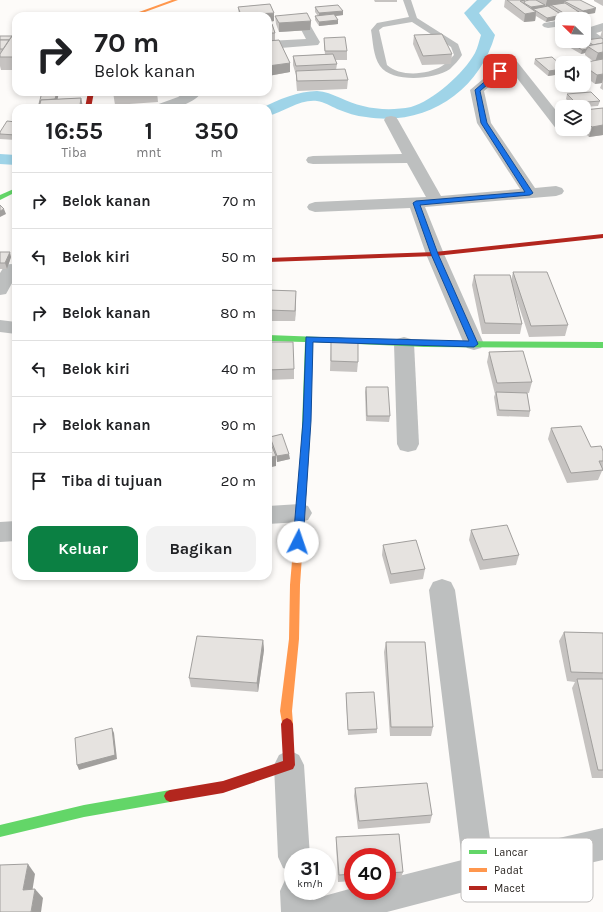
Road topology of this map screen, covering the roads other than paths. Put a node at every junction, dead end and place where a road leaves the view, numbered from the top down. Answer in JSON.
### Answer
{"nodes":[{"id":1,"x":176,"y":0,"type":"edge"},
{"id":2,"x":407,"y":0,"type":"edge"},
{"id":3,"x":142,"y":12,"type":"edge"},
{"id":4,"x":413,"y":19,"type":"junction"},
{"id":5,"x":302,"y":20,"type":"edge"},
{"id":6,"x":555,"y":24,"type":"edge"},
{"id":7,"x":548,"y":25,"type":"edge"},
{"id":8,"x":603,"y":27,"type":"edge"},
{"id":9,"x":603,"y":43,"type":"edge"},
{"id":10,"x":272,"y":45,"type":"edge"},
{"id":11,"x":189,"y":96,"type":"edge"},
{"id":12,"x":172,"y":104,"type":"edge"},
{"id":13,"x":555,"y":118,"type":"edge"},
{"id":14,"x":392,"y":120,"type":"dead end"},
{"id":15,"x":413,"y":158,"type":"junction"},
{"id":16,"x":313,"y":160,"type":"dead end"},
{"id":17,"x":556,"y":191,"type":"dead end"},
{"id":18,"x":12,"y":192,"type":"edge"},
{"id":19,"x":530,"y":193,"type":"junction"},
{"id":20,"x":0,"y":198,"type":"edge"},
{"id":21,"x":436,"y":201,"type":"junction"},
{"id":22,"x":416,"y":203,"type":"junction"},
{"id":23,"x":315,"y":206,"type":"dead end"},
{"id":24,"x":603,"y":236,"type":"edge"},
{"id":25,"x":435,"y":254,"type":"junction"},
{"id":26,"x":272,"y":260,"type":"edge"},
{"id":27,"x":11,"y":269,"type":"dead end"},
{"id":28,"x":0,"y":290,"type":"edge"},
{"id":29,"x":0,"y":326,"type":"edge"},
{"id":30,"x":12,"y":328,"type":"edge"},
{"id":31,"x":272,"y":338,"type":"edge"},
{"id":32,"x":309,"y":339,"type":"junction"},
{"id":33,"x":404,"y":343,"type":"junction"},
{"id":34,"x":474,"y":344,"type":"junction"},
{"id":35,"x":603,"y":345,"type":"edge"},
{"id":36,"x":408,"y":444,"type":"dead end"},
{"id":37,"x":300,"y":513,"type":"junction"},
{"id":38,"x":272,"y":515,"type":"edge"},
{"id":39,"x":442,"y":590,"type":"dead end"},
{"id":40,"x":289,"y":765,"type":"junction"},
{"id":41,"x":0,"y":831,"type":"edge"},
{"id":42,"x":475,"y":838,"type":"edge"},
{"id":43,"x":603,"y":844,"type":"edge"},
{"id":44,"x":593,"y":846,"type":"edge"},
{"id":45,"x":294,"y":848,"type":"edge"},
{"id":46,"x":461,"y":877,"type":"edge"},
{"id":47,"x":296,"y":900,"type":"edge"},
{"id":48,"x":297,"y":912,"type":"edge"},
{"id":49,"x":324,"y":912,"type":"edge"}],
"edges":[{"from":1,"to":3,"type":"street"},
{"from":2,"to":4,"type":"lane"},
{"from":4,"to":4,"type":"lane"},
{"from":5,"to":10,"type":"street"},
{"from":6,"to":7,"type":"street"},
{"from":8,"to":9,"type":"street"},
{"from":11,"to":12,"type":"street"},
{"from":13,"to":19,"type":"street"},
{"from":14,"to":15,"type":"street"},
{"from":15,"to":16,"type":"street"},
{"from":15,"to":21,"type":"street"},
{"from":17,"to":19,"type":"street"},
{"from":18,"to":20,"type":"street"},
{"from":19,"to":21,"type":"street"},
{"from":21,"to":22,"type":"street"},
{"from":22,"to":23,"type":"street"},
{"from":22,"to":25,"type":"street"},
{"from":24,"to":25,"type":"street"},
{"from":25,"to":26,"type":"street"},
{"from":25,"to":34,"type":"street"},
{"from":27,"to":28,"type":"street"},
{"from":29,"to":30,"type":"street"},
{"from":31,"to":32,"type":"street"},
{"from":32,"to":33,"type":"street"},
{"from":32,"to":37,"type":"street"},
{"from":33,"to":34,"type":"street"},
{"from":33,"to":36,"type":"street"},
{"from":34,"to":35,"type":"street"},
{"from":37,"to":38,"type":"street"},
{"from":37,"to":40,"type":"street"},
{"from":39,"to":42,"type":"street"},
{"from":40,"to":41,"type":"street"},
{"from":40,"to":45,"type":"street"},
{"from":43,"to":44,"type":"street"},
{"from":46,"to":49,"type":"street"},
{"from":47,"to":48,"type":"street"}]}
